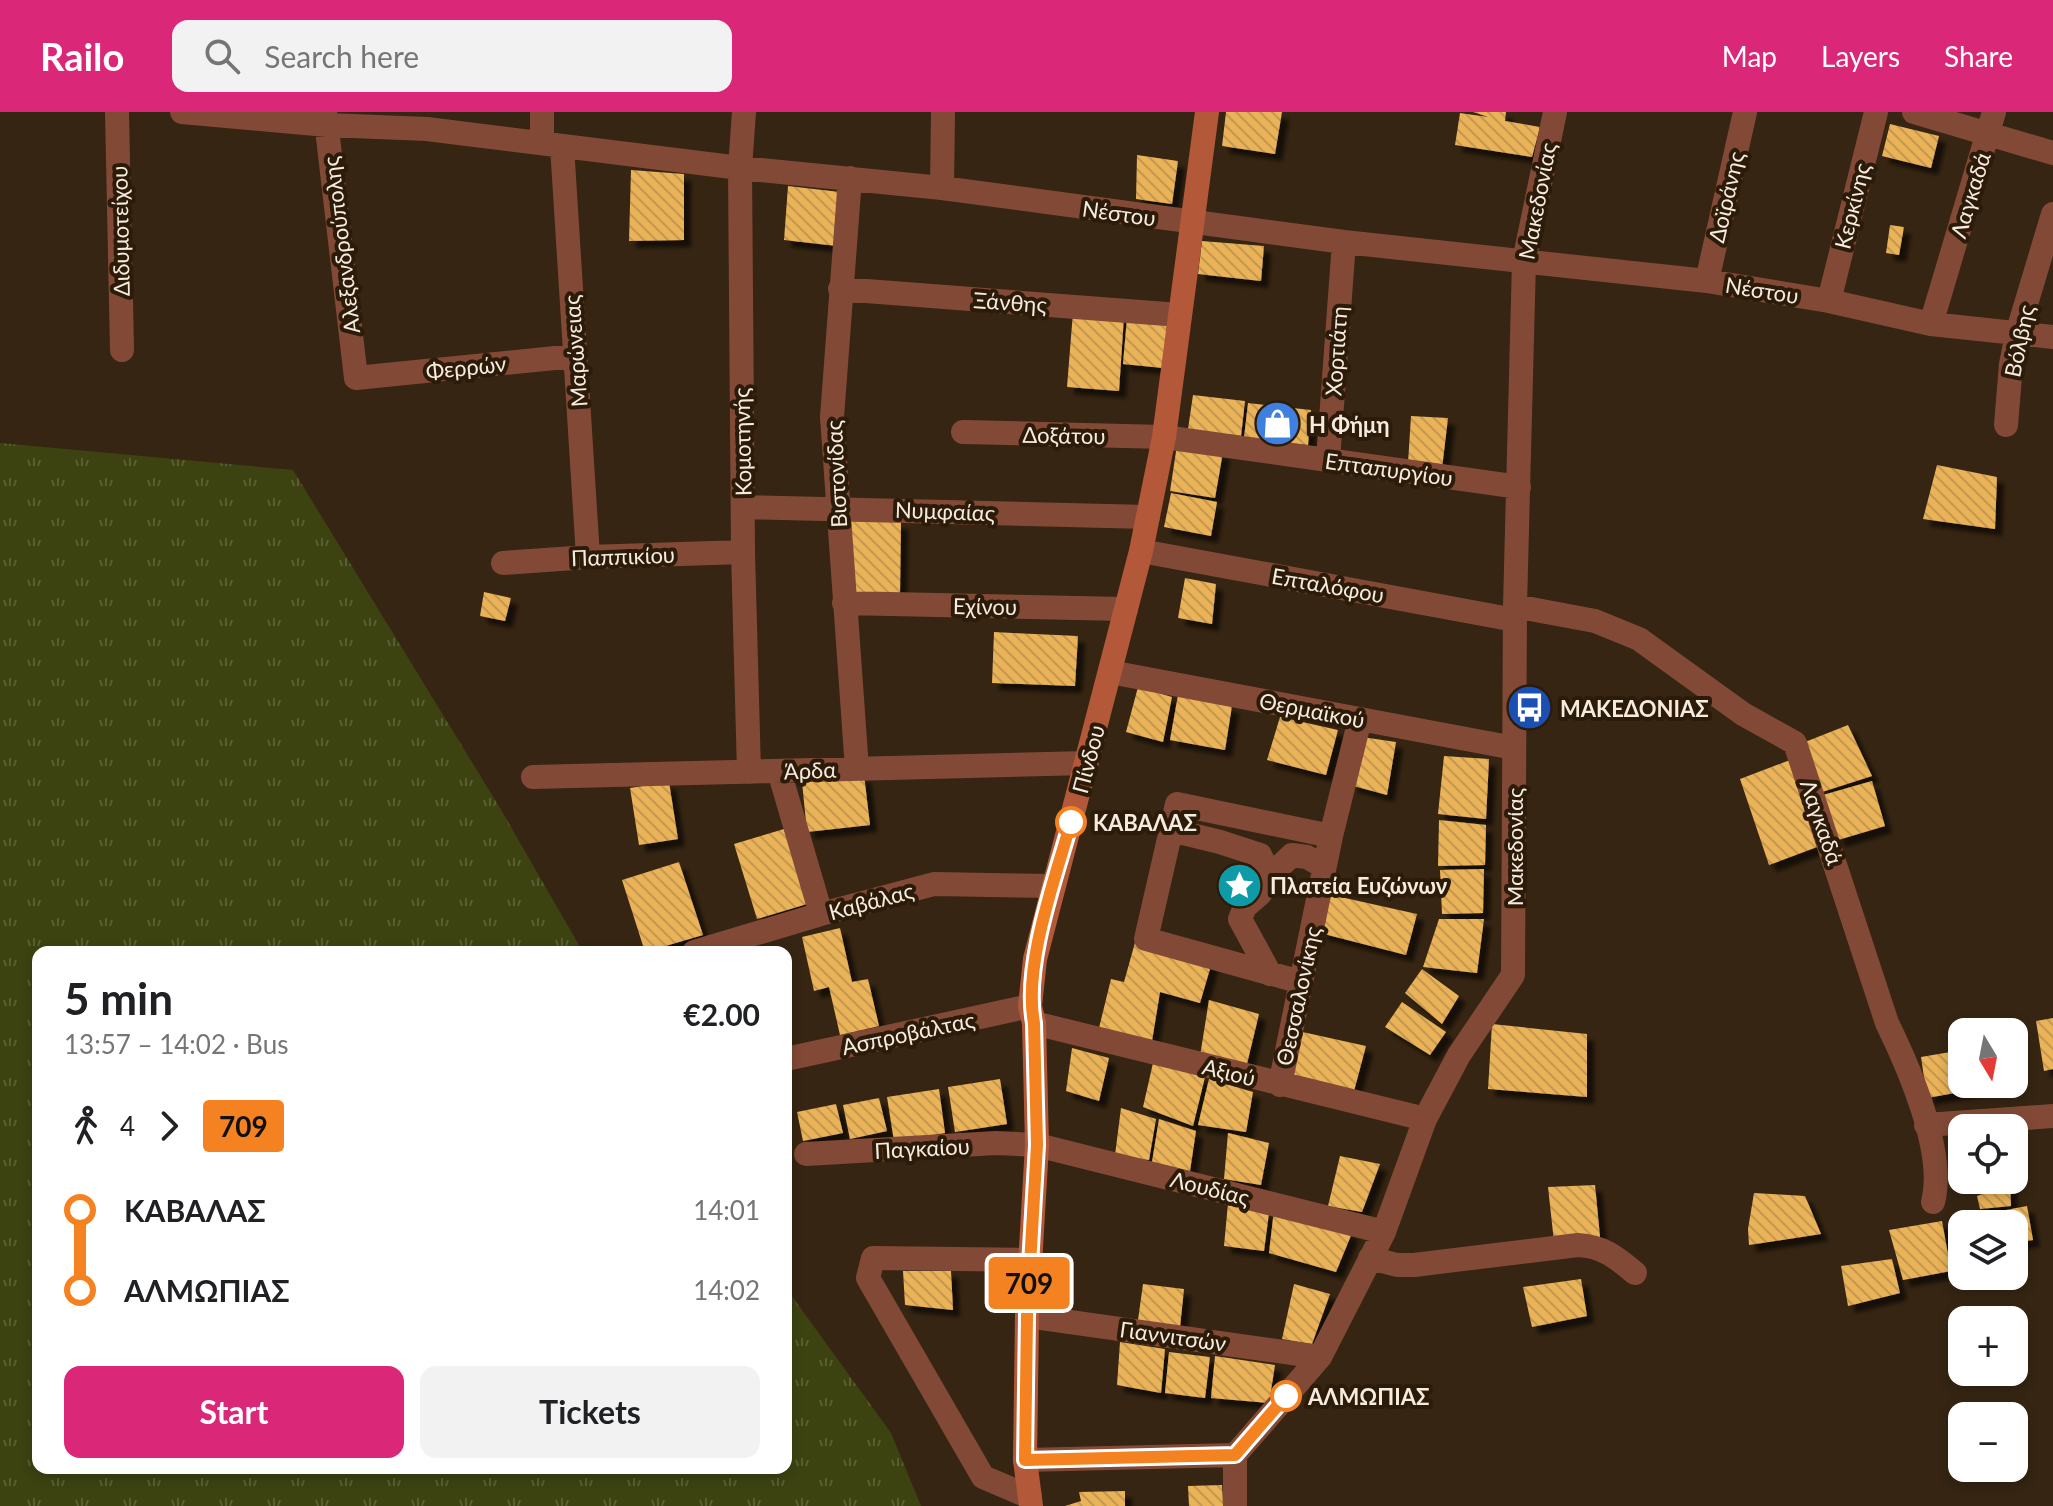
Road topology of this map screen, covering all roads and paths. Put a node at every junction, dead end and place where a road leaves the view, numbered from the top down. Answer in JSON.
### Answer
{"nodes":[{"id":1,"x":117,"y":112,"type":"edge"},
{"id":2,"x":182,"y":112,"type":"edge"},
{"id":3,"x":542,"y":112,"type":"edge"},
{"id":4,"x":744,"y":112,"type":"edge"},
{"id":5,"x":943,"y":112,"type":"edge"},
{"id":6,"x":1207,"y":112,"type":"edge"},
{"id":7,"x":1555,"y":112,"type":"edge"},
{"id":8,"x":1745,"y":112,"type":"edge"},
{"id":9,"x":1876,"y":112,"type":"edge"},
{"id":10,"x":1914,"y":112,"type":"edge"},
{"id":11,"x":326,"y":118,"type":"edge"},
{"id":12,"x":1991,"y":123,"type":"edge"},
{"id":13,"x":552,"y":144,"type":"junction"},
{"id":14,"x":2053,"y":153,"type":"edge"},
{"id":15,"x":740,"y":168,"type":"junction"},
{"id":16,"x":850,"y":178,"type":"junction"},
{"id":17,"x":942,"y":188,"type":"junction"},
{"id":18,"x":2053,"y":214,"type":"edge"},
{"id":19,"x":1191,"y":223,"type":"junction"},
{"id":20,"x":1344,"y":242,"type":"junction"},
{"id":21,"x":1524,"y":261,"type":"junction"},
{"id":22,"x":1707,"y":281,"type":"junction"},
{"id":23,"x":840,"y":289,"type":"junction"},
{"id":24,"x":1829,"y":301,"type":"junction"},
{"id":25,"x":1180,"y":315,"type":"junction"},
{"id":26,"x":1931,"y":324,"type":"junction"},
{"id":27,"x":2017,"y":334,"type":"junction"},
{"id":28,"x":2053,"y":337,"type":"edge"},
{"id":29,"x":122,"y":350,"type":"dead end"},
{"id":30,"x":575,"y":356,"type":"junction"},
{"id":31,"x":356,"y":378,"type":"joint"},
{"id":32,"x":2006,"y":425,"type":"dead end"},
{"id":33,"x":963,"y":432,"type":"dead end"},
{"id":34,"x":1164,"y":437,"type":"junction"},
{"id":35,"x":1328,"y":460,"type":"junction"},
{"id":36,"x":1519,"y":487,"type":"junction"},
{"id":37,"x":743,"y":507,"type":"junction"},
{"id":38,"x":837,"y":508,"type":"junction"},
{"id":39,"x":1148,"y":517,"type":"junction"},
{"id":40,"x":1141,"y":551,"type":"junction"},
{"id":41,"x":743,"y":552,"type":"junction"},
{"id":42,"x":588,"y":557,"type":"junction"},
{"id":43,"x":503,"y":563,"type":"dead end"},
{"id":44,"x":844,"y":603,"type":"junction"},
{"id":45,"x":1126,"y":609,"type":"junction"},
{"id":46,"x":1515,"y":613,"type":"junction"},
{"id":47,"x":1110,"y":672,"type":"junction"},
{"id":48,"x":1360,"y":719,"type":"junction"},
{"id":49,"x":1514,"y":748,"type":"junction"},
{"id":50,"x":1087,"y":763,"type":"junction"},
{"id":51,"x":857,"y":769,"type":"junction"},
{"id":52,"x":779,"y":771,"type":"junction"},
{"id":53,"x":749,"y":772,"type":"junction"},
{"id":54,"x":533,"y":777,"type":"dead end"},
{"id":55,"x":1171,"y":830,"type":"junction"},
{"id":56,"x":1331,"y":836,"type":"junction"},
{"id":57,"x":1324,"y":867,"type":"junction"},
{"id":58,"x":1271,"y":878,"type":"junction"},
{"id":59,"x":1053,"y":886,"type":"junction"},
{"id":60,"x":821,"y":914,"type":"junction"},
{"id":61,"x":714,"y":946,"type":"edge"},
{"id":62,"x":1270,"y":974,"type":"junction"},
{"id":63,"x":1301,"y":982,"type":"junction"},
{"id":64,"x":1032,"y":1015,"type":"junction"},
{"id":65,"x":792,"y":1058,"type":"edge"},
{"id":66,"x":1280,"y":1085,"type":"junction"},
{"id":67,"x":2053,"y":1116,"type":"edge"},
{"id":68,"x":1425,"y":1119,"type":"junction"},
{"id":69,"x":1926,"y":1125,"type":"junction"},
{"id":70,"x":1037,"y":1145,"type":"junction"},
{"id":71,"x":806,"y":1154,"type":"dead end"},
{"id":72,"x":1933,"y":1202,"type":"dead end"},
{"id":73,"x":1384,"y":1232,"type":"junction"},
{"id":74,"x":1370,"y":1258,"type":"junction"},
{"id":75,"x":1031,"y":1260,"type":"junction"},
{"id":76,"x":1635,"y":1273,"type":"dead end"},
{"id":77,"x":1027,"y":1316,"type":"junction"},
{"id":78,"x":1320,"y":1357,"type":"junction"},
{"id":79,"x":1235,"y":1455,"type":"junction"},
{"id":80,"x":1025,"y":1460,"type":"junction"},
{"id":81,"x":1030,"y":1501,"type":"edge"},
{"id":82,"x":1235,"y":1506,"type":"edge"}],
"edges":[{"from":1,"to":29,"type":"street","name":"Διδυμοτείχου"},
{"from":2,"to":11,"type":"street","name":"Νέστου"},
{"from":3,"to":13,"type":"street","name":"Μαρώνειας"},
{"from":4,"to":15,"type":"street","name":"Κομοτηνής"},
{"from":5,"to":17,"type":"street"},
{"from":6,"to":19,"type":"street","name":"Πίνδου"},
{"from":7,"to":21,"type":"street","name":"Μακεδονίας"},
{"from":8,"to":22,"type":"street","name":"Δοϊράνης"},
{"from":9,"to":24,"type":"street","name":"Κερκίνης"},
{"from":10,"to":12,"type":"street"},
{"from":11,"to":13,"type":"street","name":"Νέστου"},
{"from":11,"to":31,"type":"street","name":"Αλεξανδρούπολης"},
{"from":12,"to":14,"type":"street"},
{"from":12,"to":26,"type":"street","name":"Λαγκαδά"},
{"from":13,"to":15,"type":"street","name":"Νέστου"},
{"from":13,"to":30,"type":"street","name":"Μαρώνειας"},
{"from":15,"to":16,"type":"street","name":"Νέστου"},
{"from":15,"to":37,"type":"street","name":"Κομοτηνής"},
{"from":16,"to":17,"type":"street","name":"Νέστου"},
{"from":16,"to":23,"type":"street","name":"Βιστονίδας"},
{"from":17,"to":19,"type":"street","name":"Νέστου"},
{"from":18,"to":27,"type":"street","name":"Βόλβης"},
{"from":19,"to":20,"type":"street","name":"Νέστου"},
{"from":19,"to":25,"type":"street","name":"Πίνδου"},
{"from":20,"to":21,"type":"street","name":"Νέστου"},
{"from":20,"to":35,"type":"street","name":"Χορτιάτη"},
{"from":21,"to":22,"type":"street","name":"Νέστου"},
{"from":21,"to":36,"type":"street","name":"Μακεδονίας"},
{"from":22,"to":24,"type":"street","name":"Νέστου"},
{"from":23,"to":25,"type":"street","name":"Ξάνθης"},
{"from":23,"to":38,"type":"street","name":"Βιστονίδας"},
{"from":24,"to":26,"type":"street","name":"Νέστου"},
{"from":25,"to":34,"type":"street","name":"Πίνδου"},
{"from":26,"to":27,"type":"street","name":"Νέστου"},
{"from":27,"to":28,"type":"street","name":"Νέστου"},
{"from":27,"to":32,"type":"street","name":"Βόλβης"},
{"from":30,"to":31,"type":"street","name":"Φερρών"},
{"from":30,"to":42,"type":"street","name":"Μαρώνειας"},
{"from":33,"to":34,"type":"street","name":"Δοξάτου"},
{"from":34,"to":35,"type":"street","name":"Επταπυργίου"},
{"from":34,"to":39,"type":"street","name":"Πίνδου"},
{"from":35,"to":36,"type":"street","name":"Επταπυργίου"},
{"from":36,"to":46,"type":"street","name":"Μακεδονίας"},
{"from":37,"to":38,"type":"street","name":"Νυμφαίας"},
{"from":37,"to":41,"type":"street","name":"Κομοτηνής"},
{"from":38,"to":39,"type":"street","name":"Νυμφαίας"},
{"from":38,"to":44,"type":"street","name":"Βιστονίδας"},
{"from":39,"to":40,"type":"street","name":"Πίνδου"},
{"from":40,"to":45,"type":"street","name":"Πίνδου"},
{"from":40,"to":46,"type":"street","name":"Επταλόφου"},
{"from":41,"to":42,"type":"street","name":"Παππικίου"},
{"from":41,"to":53,"type":"street","name":"Κομοτηνής"},
{"from":42,"to":43,"type":"street","name":"Παππικίου"},
{"from":44,"to":45,"type":"street","name":"Εχίνου"},
{"from":44,"to":51,"type":"street","name":"Βιστονίδας"},
{"from":45,"to":47,"type":"street","name":"Πίνδου"},
{"from":46,"to":49,"type":"street","name":"Μακεδονίας"},
{"from":46,"to":69,"type":"street","name":"Λαγκαδά"},
{"from":47,"to":48,"type":"street","name":"Θερμαϊκού"},
{"from":47,"to":50,"type":"street","name":"Πίνδου"},
{"from":48,"to":49,"type":"street","name":"Θερμαϊκού"},
{"from":48,"to":56,"type":"street","name":"Θεσσαλονίκης"},
{"from":49,"to":68,"type":"street","name":"Μακεδονίας"},
{"from":50,"to":51,"type":"street","name":"Άρδα"},
{"from":50,"to":59,"type":"street","name":"Πίνδου"},
{"from":51,"to":52,"type":"street","name":"Άρδα"},
{"from":52,"to":53,"type":"street","name":"Άρδα"},
{"from":52,"to":60,"type":"street"},
{"from":53,"to":54,"type":"street","name":"Άρδα"},
{"from":55,"to":56,"type":"street"},
{"from":55,"to":58,"type":"street"},
{"from":55,"to":62,"type":"street"},
{"from":56,"to":57,"type":"street","name":"Θεσσαλονίκης"},
{"from":57,"to":58,"type":"street"},
{"from":57,"to":63,"type":"street","name":"Θεσσαλονίκης"},
{"from":58,"to":62,"type":"street"},
{"from":59,"to":60,"type":"street","name":"Καβάλας"},
{"from":59,"to":64,"type":"street","name":"Πίνδου"},
{"from":60,"to":61,"type":"street","name":"Καβάλας"},
{"from":62,"to":63,"type":"street"},
{"from":63,"to":66,"type":"street","name":"Θεσσαλονίκης"},
{"from":64,"to":65,"type":"street","name":"Ασπροβάλτας"},
{"from":64,"to":66,"type":"street","name":"Αξιού"},
{"from":64,"to":70,"type":"street","name":"Πίνδου"},
{"from":66,"to":68,"type":"street","name":"Αξιού"},
{"from":67,"to":69,"type":"street"},
{"from":68,"to":73,"type":"street","name":"Μακεδονίας"},
{"from":69,"to":72,"type":"street","name":"Λαγκαδά"},
{"from":70,"to":71,"type":"street","name":"Παγκαίου"},
{"from":70,"to":73,"type":"street","name":"Λουδίας"},
{"from":70,"to":75,"type":"street","name":"Πίνδου"},
{"from":73,"to":74,"type":"street","name":"Μακεδονίας"},
{"from":74,"to":76,"type":"street"},
{"from":74,"to":78,"type":"street","name":"Μακεδονίας"},
{"from":75,"to":77,"type":"street","name":"Πίνδου"},
{"from":75,"to":81,"type":"street"},
{"from":77,"to":78,"type":"street","name":"Γιαννιτσών"},
{"from":77,"to":80,"type":"street","name":"Πίνδου"},
{"from":78,"to":79,"type":"street","name":"Μακεδονίας"},
{"from":79,"to":80,"type":"street"},
{"from":79,"to":82,"type":"street"},
{"from":80,"to":81,"type":"street","name":"Πίνδου"}]}
